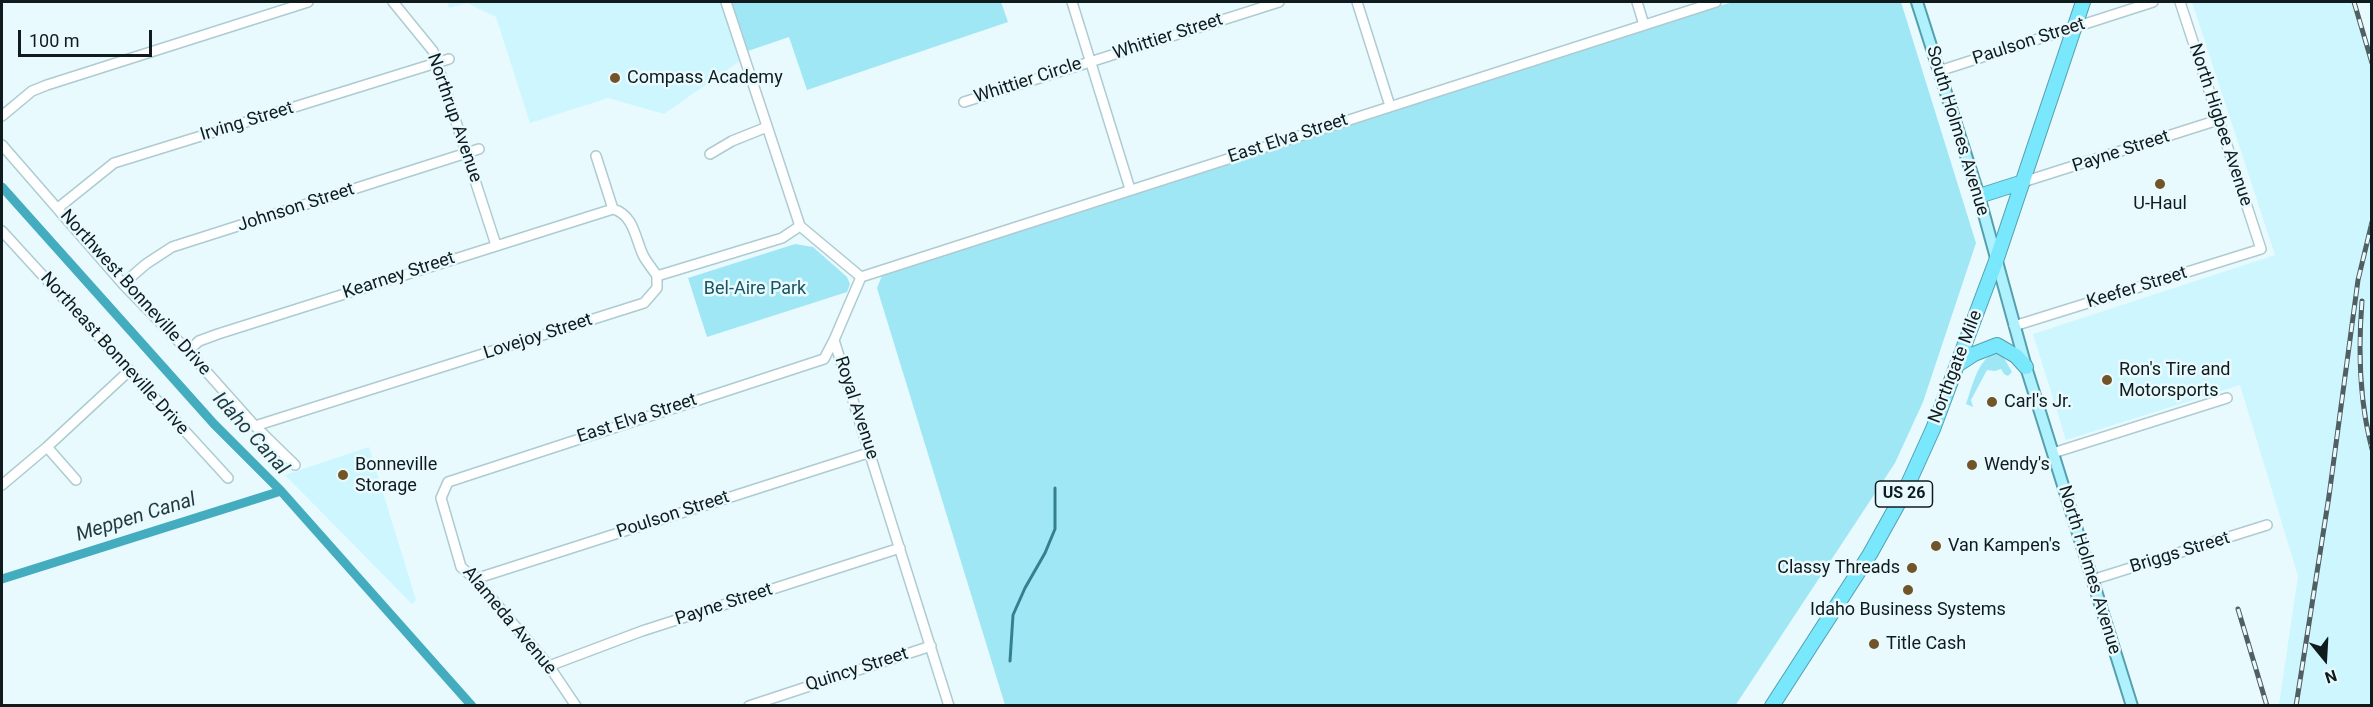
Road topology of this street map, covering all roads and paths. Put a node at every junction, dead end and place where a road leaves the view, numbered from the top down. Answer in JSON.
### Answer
{"nodes":[{"id":1,"x":308,"y":2,"type":"edge"},
{"id":2,"x":393,"y":2,"type":"edge"},
{"id":3,"x":726,"y":2,"type":"edge"},
{"id":4,"x":1072,"y":2,"type":"edge"},
{"id":5,"x":1279,"y":2,"type":"edge"},
{"id":6,"x":1357,"y":2,"type":"edge"},
{"id":7,"x":1637,"y":2,"type":"edge"},
{"id":8,"x":1716,"y":2,"type":"edge"},
{"id":9,"x":1917,"y":2,"type":"edge"},
{"id":10,"x":2083,"y":2,"type":"edge"},
{"id":11,"x":2153,"y":2,"type":"edge"},
{"id":12,"x":2180,"y":2,"type":"edge"},
{"id":13,"x":298,"y":3,"type":"edge"},
{"id":14,"x":1644,"y":25,"type":"junction"},
{"id":15,"x":2075,"y":27,"type":"junction"},
{"id":16,"x":449,"y":59,"type":"dead end"},
{"id":17,"x":1092,"y":61,"type":"junction"},
{"id":18,"x":437,"y":63,"type":"junction"},
{"id":19,"x":1939,"y":71,"type":"junction"},
{"id":20,"x":964,"y":102,"type":"dead end"},
{"id":21,"x":1390,"y":106,"type":"junction"},
{"id":22,"x":2,"y":116,"type":"edge"},
{"id":23,"x":2218,"y":120,"type":"junction"},
{"id":24,"x":767,"y":127,"type":"junction"},
{"id":25,"x":2,"y":145,"type":"edge"},
{"id":26,"x":479,"y":149,"type":"dead end"},
{"id":27,"x":467,"y":153,"type":"junction"},
{"id":28,"x":710,"y":154,"type":"dead end"},
{"id":29,"x":596,"y":156,"type":"dead end"},
{"id":30,"x":2023,"y":182,"type":"junction"},
{"id":31,"x":1130,"y":189,"type":"junction"},
{"id":32,"x":1979,"y":196,"type":"junction"},
{"id":33,"x":58,"y":208,"type":"junction"},
{"id":34,"x":613,"y":209,"type":"junction"},
{"id":35,"x":800,"y":226,"type":"junction"},
{"id":36,"x":2,"y":231,"type":"edge"},
{"id":37,"x":496,"y":245,"type":"junction"},
{"id":38,"x":2261,"y":249,"type":"joint"},
{"id":39,"x":1996,"y":261,"type":"junction"},
{"id":40,"x":657,"y":276,"type":"junction"},
{"id":41,"x":861,"y":277,"type":"junction"},
{"id":42,"x":123,"y":284,"type":"junction"},
{"id":43,"x":2014,"y":326,"type":"junction"},
{"id":44,"x":834,"y":340,"type":"junction"},
{"id":45,"x":188,"y":351,"type":"junction"},
{"id":46,"x":1957,"y":365,"type":"junction"},
{"id":47,"x":2026,"y":367,"type":"junction"},
{"id":48,"x":129,"y":371,"type":"junction"},
{"id":49,"x":2227,"y":398,"type":"dead end"},
{"id":50,"x":255,"y":426,"type":"junction"},
{"id":51,"x":47,"y":447,"type":"junction"},
{"id":52,"x":871,"y":452,"type":"junction"},
{"id":53,"x":2053,"y":453,"type":"junction"},
{"id":54,"x":295,"y":465,"type":"dead end"},
{"id":55,"x":228,"y":478,"type":"dead end"},
{"id":56,"x":76,"y":480,"type":"dead end"},
{"id":57,"x":2,"y":485,"type":"edge"},
{"id":58,"x":441,"y":498,"type":"joint"},
{"id":59,"x":2267,"y":525,"type":"dead end"},
{"id":60,"x":900,"y":548,"type":"junction"},
{"id":61,"x":475,"y":579,"type":"junction"},
{"id":62,"x":2092,"y":580,"type":"junction"},
{"id":63,"x":931,"y":646,"type":"junction"},
{"id":64,"x":549,"y":666,"type":"junction"},
{"id":65,"x":576,"y":705,"type":"edge"},
{"id":66,"x":750,"y":705,"type":"edge"},
{"id":67,"x":949,"y":705,"type":"edge"},
{"id":68,"x":1772,"y":705,"type":"edge"},
{"id":69,"x":2132,"y":705,"type":"edge"}],
"edges":[{"from":1,"to":13,"type":"street"},
{"from":2,"to":18,"type":"street","name":"Northrup Avenue"},
{"from":3,"to":24,"type":"street"},
{"from":4,"to":17,"type":"street"},
{"from":5,"to":17,"type":"street","name":"Whittier Street"},
{"from":6,"to":21,"type":"street"},
{"from":7,"to":14,"type":"street"},
{"from":8,"to":14,"type":"street","name":"East Elva Street"},
{"from":9,"to":19,"type":"main road","name":"South Holmes Avenue"},
{"from":10,"to":15,"type":"highway","name":"Northgate Mile","number":"US 26"},
{"from":11,"to":15,"type":"street","name":"Paulson Street"},
{"from":12,"to":23,"type":"street","name":"North Higbee Avenue"},
{"from":13,"to":22,"type":"street"},
{"from":14,"to":21,"type":"street","name":"East Elva Street"},
{"from":15,"to":19,"type":"street","name":"Paulson Street"},
{"from":15,"to":30,"type":"highway","name":"Northgate Mile","number":"US 26"},
{"from":16,"to":18,"type":"street","name":"Irving Street"},
{"from":17,"to":20,"type":"street","name":"Whittier Circle"},
{"from":17,"to":31,"type":"street"},
{"from":18,"to":27,"type":"street","name":"Northrup Avenue"},
{"from":18,"to":33,"type":"street","name":"Irving Street"},
{"from":19,"to":32,"type":"main road","name":"South Holmes Avenue"},
{"from":21,"to":31,"type":"street","name":"East Elva Street"},
{"from":23,"to":30,"type":"street","name":"Payne Street"},
{"from":23,"to":38,"type":"street","name":"North Higbee Avenue"},
{"from":24,"to":28,"type":"street"},
{"from":24,"to":35,"type":"street"},
{"from":25,"to":33,"type":"street","name":"Northwest Bonneville Drive"},
{"from":26,"to":27,"type":"street","name":"Johnson Street"},
{"from":27,"to":37,"type":"street","name":"Northrup Avenue"},
{"from":27,"to":42,"type":"street","name":"Johnson Street"},
{"from":29,"to":34,"type":"street"},
{"from":30,"to":32,"type":"highway"},
{"from":30,"to":39,"type":"highway","name":"Northgate Mile","number":"US 26"},
{"from":31,"to":41,"type":"street","name":"East Elva Street"},
{"from":32,"to":39,"type":"main road","name":"South Holmes Avenue"},
{"from":33,"to":42,"type":"street","name":"Northwest Bonneville Drive"},
{"from":34,"to":37,"type":"street","name":"Kearney Street"},
{"from":34,"to":40,"type":"street"},
{"from":35,"to":40,"type":"street"},
{"from":35,"to":41,"type":"street"},
{"from":36,"to":48,"type":"street","name":"Northeast Bonneville Drive"},
{"from":37,"to":45,"type":"street","name":"Kearney Street"},
{"from":38,"to":43,"type":"street","name":"Keefer Street"},
{"from":39,"to":43,"type":"main road","name":"North Holmes Avenue"},
{"from":39,"to":46,"type":"highway","name":"Northgate Mile","number":"US 26"},
{"from":40,"to":50,"type":"street","name":"Lovejoy Street"},
{"from":41,"to":44,"type":"street","name":"Royal Avenue"},
{"from":42,"to":45,"type":"street","name":"Northwest Bonneville Drive"},
{"from":43,"to":47,"type":"main road","name":"North Holmes Avenue"},
{"from":44,"to":52,"type":"street","name":"Royal Avenue"},
{"from":44,"to":58,"type":"street","name":"East Elva Street"},
{"from":45,"to":50,"type":"street","name":"Northwest Bonneville Drive"},
{"from":46,"to":47,"type":"highway"},
{"from":46,"to":68,"type":"highway","name":"Northgate Mile","number":"US 26"},
{"from":47,"to":53,"type":"main road","name":"North Holmes Avenue"},
{"from":48,"to":51,"type":"street"},
{"from":48,"to":55,"type":"street","name":"Northeast Bonneville Drive"},
{"from":49,"to":53,"type":"street"},
{"from":50,"to":54,"type":"street","name":"Northwest Bonneville Drive"},
{"from":51,"to":56,"type":"street"},
{"from":51,"to":57,"type":"street"},
{"from":52,"to":60,"type":"street","name":"Royal Avenue"},
{"from":52,"to":61,"type":"street","name":"Poulson Street"},
{"from":53,"to":62,"type":"main road","name":"North Holmes Avenue"},
{"from":58,"to":61,"type":"street","name":"Alameda Avenue"},
{"from":59,"to":62,"type":"street","name":"Briggs Street"},
{"from":60,"to":63,"type":"street","name":"Royal Avenue"},
{"from":60,"to":64,"type":"street","name":"Payne Street"},
{"from":61,"to":64,"type":"street","name":"Alameda Avenue"},
{"from":62,"to":69,"type":"main road","name":"North Holmes Avenue"},
{"from":63,"to":66,"type":"street","name":"Quincy Street"},
{"from":63,"to":67,"type":"street","name":"Royal Avenue"},
{"from":64,"to":65,"type":"street","name":"Alameda Avenue"}]}
